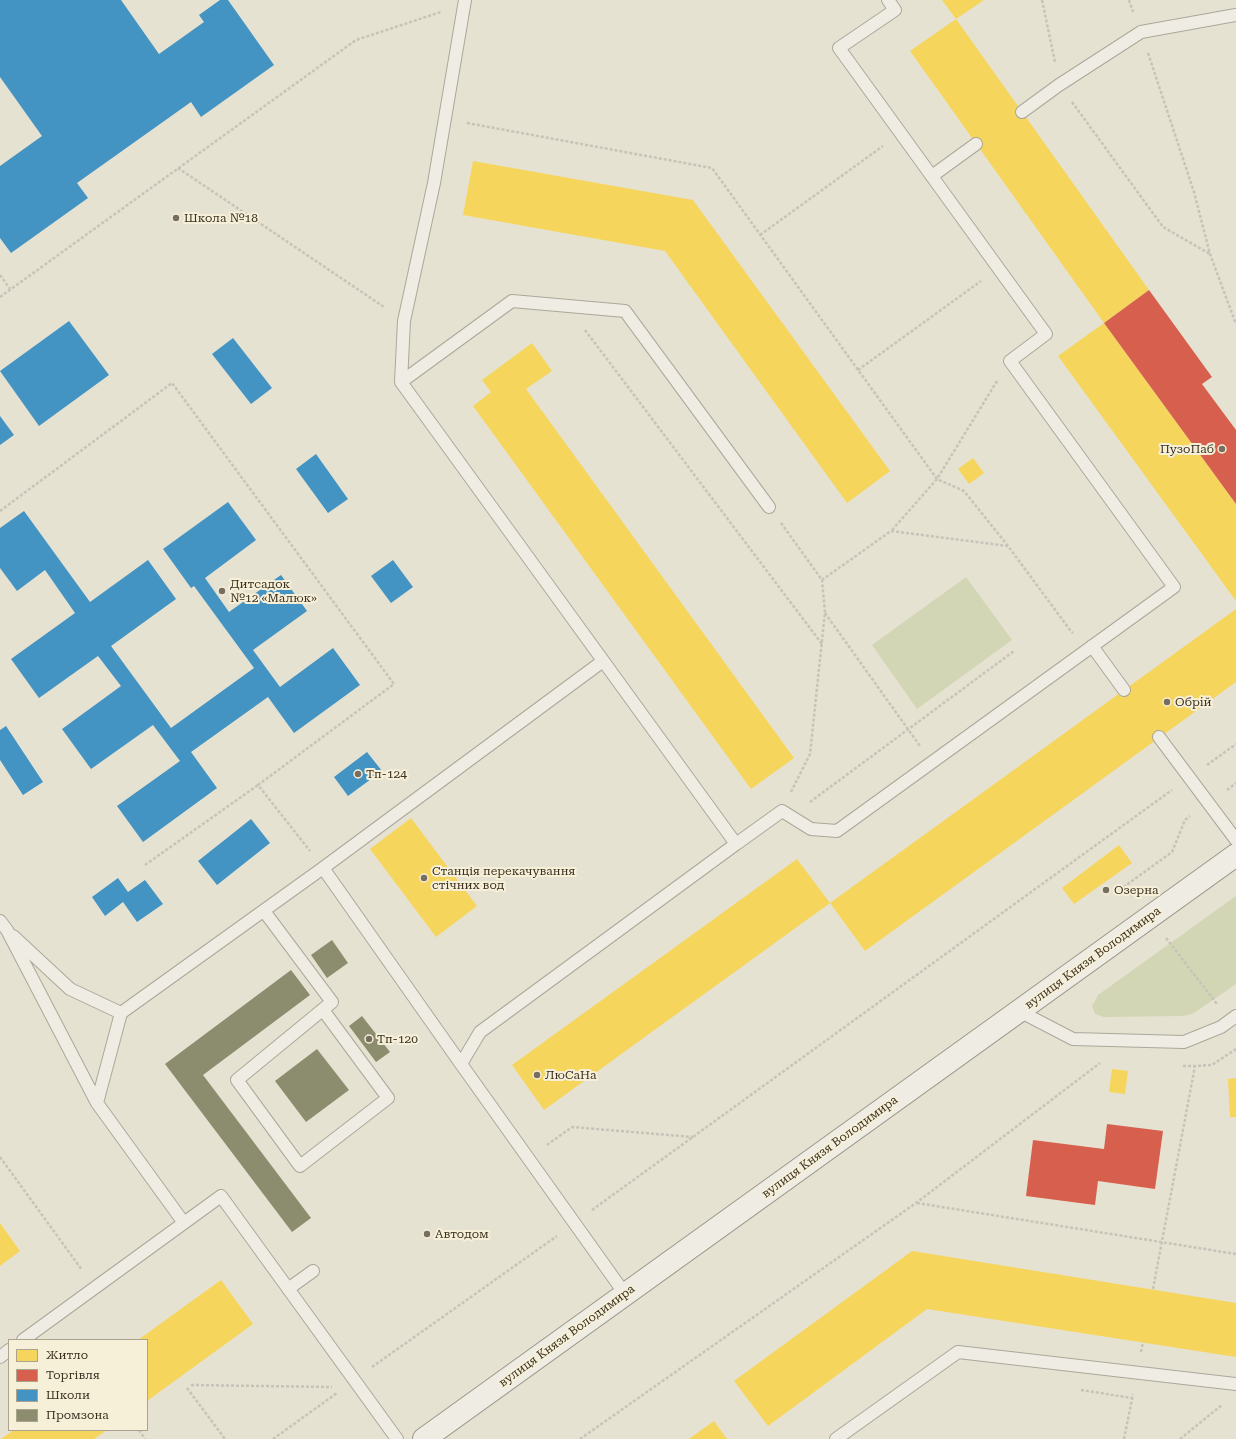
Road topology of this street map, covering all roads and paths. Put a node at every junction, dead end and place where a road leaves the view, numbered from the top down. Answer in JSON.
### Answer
{"nodes":[{"id":1,"x":888,"y":0,"type":"edge"},
{"id":2,"x":1042,"y":0,"type":"edge"},
{"id":3,"x":1129,"y":0,"type":"edge"},
{"id":4,"x":464,"y":2,"type":"edge"},
{"id":5,"x":1236,"y":15,"type":"edge"},
{"id":6,"x":1141,"y":32,"type":"junction"},
{"id":7,"x":1059,"y":85,"type":"junction"},
{"id":8,"x":1022,"y":112,"type":"dead end"},
{"id":9,"x":445,"y":119,"type":"junction"},
{"id":10,"x":901,"y":134,"type":"junction"},
{"id":11,"x":976,"y":144,"type":"dead end"},
{"id":12,"x":178,"y":168,"type":"junction"},
{"id":13,"x":932,"y":176,"type":"junction"},
{"id":14,"x":760,"y":235,"type":"junction"},
{"id":15,"x":1210,"y":254,"type":"junction"},
{"id":16,"x":999,"y":268,"type":"junction"},
{"id":17,"x":0,"y":275,"type":"edge"},
{"id":18,"x":10,"y":290,"type":"junction"},
{"id":19,"x":0,"y":297,"type":"edge"},
{"id":20,"x":567,"y":306,"type":"junction"},
{"id":21,"x":404,"y":321,"type":"junction"},
{"id":22,"x":1236,"y":324,"type":"edge"},
{"id":23,"x":1010,"y":361,"type":"junction"},
{"id":24,"x":858,"y":370,"type":"junction"},
{"id":25,"x":401,"y":382,"type":"junction"},
{"id":26,"x":937,"y":479,"type":"junction"},
{"id":27,"x":769,"y":507,"type":"joint"},
{"id":28,"x":0,"y":511,"type":"edge"},
{"id":29,"x":891,"y":531,"type":"junction"},
{"id":30,"x":1008,"y":546,"type":"junction"},
{"id":31,"x":822,"y":580,"type":"junction"},
{"id":32,"x":825,"y":612,"type":"junction"},
{"id":33,"x":822,"y":644,"type":"junction"},
{"id":34,"x":1092,"y":646,"type":"junction"},
{"id":35,"x":1014,"y":651,"type":"dead end"},
{"id":36,"x":603,"y":661,"type":"junction"},
{"id":37,"x":1124,"y":690,"type":"dead end"},
{"id":38,"x":908,"y":729,"type":"junction"},
{"id":39,"x":1160,"y":737,"type":"dead end"},
{"id":40,"x":1236,"y":744,"type":"edge"},
{"id":41,"x":932,"y":762,"type":"junction"},
{"id":42,"x":1190,"y":778,"type":"junction"},
{"id":43,"x":258,"y":785,"type":"junction"},
{"id":44,"x":1209,"y":803,"type":"junction"},
{"id":45,"x":786,"y":813,"type":"junction"},
{"id":46,"x":1236,"y":840,"type":"edge"},
{"id":47,"x":736,"y":844,"type":"junction"},
{"id":48,"x":1236,"y":855,"type":"edge"},
{"id":49,"x":145,"y":865,"type":"dead end"},
{"id":50,"x":323,"y":868,"type":"junction"},
{"id":51,"x":1125,"y":886,"type":"dead end"},
{"id":52,"x":264,"y":911,"type":"junction"},
{"id":53,"x":4,"y":926,"type":"edge"},
{"id":54,"x":1163,"y":935,"type":"dead end"},
{"id":55,"x":323,"y":1010,"type":"junction"},
{"id":56,"x":1019,"y":1011,"type":"junction"},
{"id":57,"x":122,"y":1013,"type":"junction"},
{"id":58,"x":1233,"y":1018,"type":"edge"},
{"id":59,"x":1236,"y":1049,"type":"edge"},
{"id":60,"x":1101,"y":1062,"type":"dead end"},
{"id":61,"x":461,"y":1064,"type":"junction"},
{"id":62,"x":1180,"y":1066,"type":"dead end"},
{"id":63,"x":1195,"y":1066,"type":"junction"},
{"id":64,"x":97,"y":1104,"type":"junction"},
{"id":65,"x":693,"y":1137,"type":"junction"},
{"id":66,"x":547,"y":1146,"type":"dead end"},
{"id":67,"x":0,"y":1157,"type":"edge"},
{"id":68,"x":916,"y":1203,"type":"junction"},
{"id":69,"x":184,"y":1223,"type":"junction"},
{"id":70,"x":574,"y":1223,"type":"junction"},
{"id":71,"x":1163,"y":1242,"type":"junction"},
{"id":72,"x":1236,"y":1254,"type":"edge"},
{"id":73,"x":313,"y":1271,"type":"dead end"},
{"id":74,"x":95,"y":1288,"type":"junction"},
{"id":75,"x":288,"y":1289,"type":"junction"},
{"id":76,"x":1153,"y":1289,"type":"dead end"},
{"id":77,"x":625,"y":1294,"type":"junction"},
{"id":78,"x":24,"y":1339,"type":"edge"},
{"id":79,"x":8,"y":1351,"type":"edge"},
{"id":80,"x":0,"y":1357,"type":"edge"},
{"id":81,"x":355,"y":1380,"type":"junction"},
{"id":82,"x":1236,"y":1384,"type":"edge"},
{"id":83,"x":191,"y":1385,"type":"dead end"},
{"id":84,"x":187,"y":1388,"type":"dead end"},
{"id":85,"x":344,"y":1388,"type":"junction"},
{"id":86,"x":1078,"y":1390,"type":"dead end"},
{"id":87,"x":1132,"y":1398,"type":"dead end"},
{"id":88,"x":1224,"y":1404,"type":"dead end"},
{"id":89,"x":225,"y":1439,"type":"edge"},
{"id":90,"x":273,"y":1439,"type":"edge"},
{"id":91,"x":397,"y":1439,"type":"edge"},
{"id":92,"x":424,"y":1439,"type":"edge"},
{"id":93,"x":580,"y":1439,"type":"edge"},
{"id":94,"x":836,"y":1439,"type":"edge"},
{"id":95,"x":1180,"y":1439,"type":"edge"}],
"edges":[{"from":1,"to":10,"type":"lane"},
{"from":2,"to":7,"type":"path"},
{"from":3,"to":6,"type":"path"},
{"from":4,"to":9,"type":"lane"},
{"from":4,"to":12,"type":"path"},
{"from":5,"to":6,"type":"lane"},
{"from":6,"to":7,"type":"lane"},
{"from":6,"to":15,"type":"path"},
{"from":7,"to":8,"type":"lane"},
{"from":7,"to":15,"type":"path"},
{"from":9,"to":14,"type":"path"},
{"from":9,"to":21,"type":"lane"},
{"from":10,"to":13,"type":"lane"},
{"from":10,"to":14,"type":"path"},
{"from":11,"to":13,"type":"lane"},
{"from":12,"to":18,"type":"path"},
{"from":12,"to":21,"type":"path"},
{"from":13,"to":16,"type":"lane"},
{"from":14,"to":24,"type":"path"},
{"from":15,"to":22,"type":"path"},
{"from":16,"to":23,"type":"lane"},
{"from":16,"to":24,"type":"path"},
{"from":17,"to":18,"type":"path"},
{"from":18,"to":19,"type":"path"},
{"from":20,"to":25,"type":"lane"},
{"from":20,"to":27,"type":"lane"},
{"from":20,"to":33,"type":"path"},
{"from":21,"to":25,"type":"lane"},
{"from":23,"to":26,"type":"path"},
{"from":23,"to":34,"type":"lane"},
{"from":24,"to":26,"type":"path"},
{"from":25,"to":36,"type":"lane"},
{"from":26,"to":29,"type":"path"},
{"from":26,"to":30,"type":"path"},
{"from":27,"to":31,"type":"path"},
{"from":28,"to":43,"type":"path"},
{"from":29,"to":30,"type":"path"},
{"from":29,"to":31,"type":"path"},
{"from":30,"to":34,"type":"path"},
{"from":31,"to":32,"type":"path"},
{"from":32,"to":33,"type":"path"},
{"from":32,"to":38,"type":"path"},
{"from":33,"to":45,"type":"path"},
{"from":34,"to":37,"type":"lane"},
{"from":34,"to":41,"type":"lane"},
{"from":35,"to":38,"type":"path"},
{"from":36,"to":47,"type":"lane"},
{"from":36,"to":50,"type":"lane"},
{"from":38,"to":41,"type":"path"},
{"from":38,"to":45,"type":"path"},
{"from":39,"to":42,"type":"lane"},
{"from":40,"to":42,"type":"path"},
{"from":41,"to":45,"type":"lane"},
{"from":42,"to":44,"type":"lane"},
{"from":42,"to":65,"type":"path"},
{"from":43,"to":49,"type":"path"},
{"from":43,"to":50,"type":"path"},
{"from":44,"to":46,"type":"lane"},
{"from":44,"to":51,"type":"path"},
{"from":45,"to":47,"type":"lane"},
{"from":47,"to":61,"type":"lane"},
{"from":48,"to":56,"type":"main road","name":"вулиця Князя Володимира"},
{"from":50,"to":52,"type":"lane"},
{"from":50,"to":61,"type":"lane"},
{"from":52,"to":55,"type":"lane"},
{"from":52,"to":57,"type":"lane"},
{"from":53,"to":57,"type":"lane"},
{"from":53,"to":64,"type":"lane"},
{"from":54,"to":58,"type":"path"},
{"from":55,"to":55,"type":"lane"},
{"from":56,"to":58,"type":"lane"},
{"from":56,"to":77,"type":"main road","name":"вулиця Князя Володимира"},
{"from":57,"to":64,"type":"lane"},
{"from":59,"to":63,"type":"path"},
{"from":60,"to":68,"type":"path"},
{"from":61,"to":70,"type":"lane"},
{"from":62,"to":63,"type":"path"},
{"from":63,"to":71,"type":"path"},
{"from":64,"to":69,"type":"lane"},
{"from":65,"to":66,"type":"path"},
{"from":65,"to":70,"type":"path"},
{"from":67,"to":74,"type":"path"},
{"from":68,"to":71,"type":"path"},
{"from":68,"to":93,"type":"path"},
{"from":69,"to":74,"type":"lane"},
{"from":69,"to":75,"type":"lane"},
{"from":70,"to":77,"type":"lane"},
{"from":70,"to":81,"type":"path"},
{"from":71,"to":72,"type":"path"},
{"from":71,"to":76,"type":"path"},
{"from":73,"to":75,"type":"lane"},
{"from":74,"to":78,"type":"lane"},
{"from":75,"to":81,"type":"lane"},
{"from":77,"to":92,"type":"main road","name":"вулиця Князя Володимира"},
{"from":79,"to":80,"type":"lane"},
{"from":81,"to":85,"type":"path"},
{"from":81,"to":91,"type":"lane"},
{"from":82,"to":94,"type":"lane"},
{"from":83,"to":85,"type":"path"},
{"from":84,"to":89,"type":"path"},
{"from":85,"to":90,"type":"path"},
{"from":86,"to":87,"type":"path"},
{"from":88,"to":95,"type":"path"}]}
